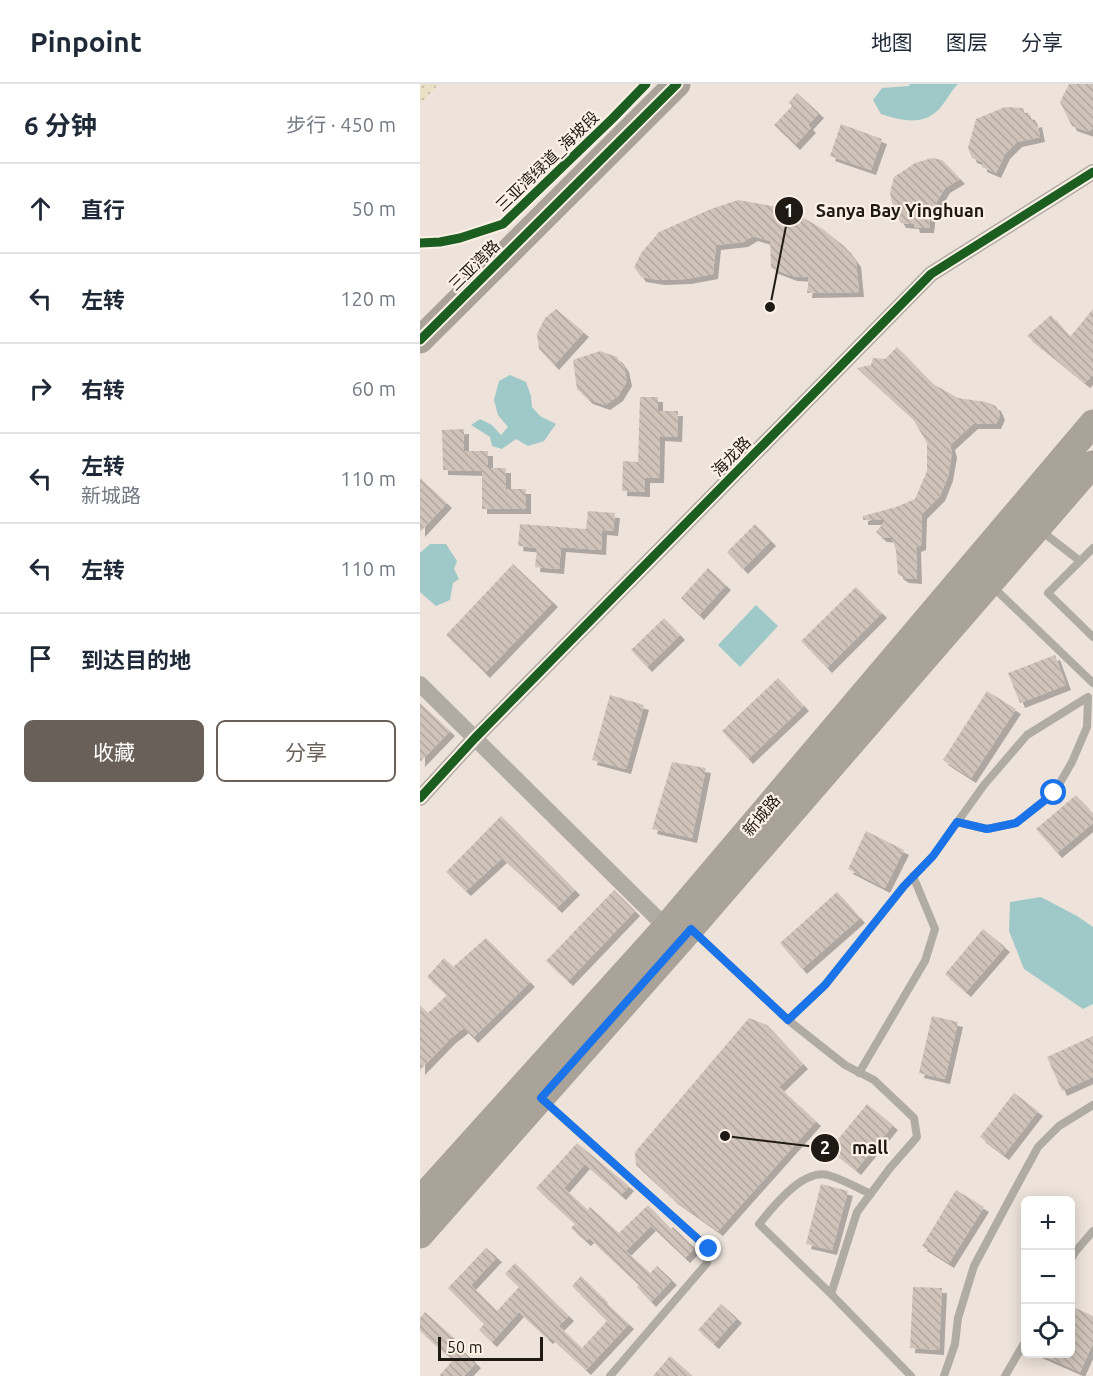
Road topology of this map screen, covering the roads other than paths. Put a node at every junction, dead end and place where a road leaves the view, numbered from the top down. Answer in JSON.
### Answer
{"nodes":[{"id":1,"x":677,"y":84,"type":"edge"},
{"id":2,"x":1093,"y":172,"type":"edge"},
{"id":3,"x":420,"y":340,"type":"edge"},
{"id":4,"x":1093,"y":423,"type":"edge"},
{"id":5,"x":1087,"y":475,"type":"edge"},
{"id":6,"x":1037,"y":528,"type":"junction"},
{"id":7,"x":1093,"y":548,"type":"edge"},
{"id":8,"x":1080,"y":561,"type":"junction"},
{"id":9,"x":989,"y":584,"type":"junction"},
{"id":10,"x":1093,"y":637,"type":"edge"},
{"id":11,"x":1093,"y":683,"type":"edge"},
{"id":12,"x":420,"y":684,"type":"edge"},
{"id":13,"x":1091,"y":695,"type":"edge"},
{"id":14,"x":475,"y":738,"type":"junction"},
{"id":15,"x":420,"y":798,"type":"edge"},
{"id":16,"x":957,"y":822,"type":"junction"},
{"id":17,"x":913,"y":876,"type":"junction"},
{"id":18,"x":679,"y":932,"type":"junction"},
{"id":19,"x":788,"y":1020,"type":"junction"},
{"id":20,"x":859,"y":1072,"type":"junction"},
{"id":21,"x":541,"y":1098,"type":"junction"},
{"id":22,"x":1093,"y":1105,"type":"edge"},
{"id":23,"x":871,"y":1194,"type":"junction"},
{"id":24,"x":420,"y":1200,"type":"edge"},
{"id":25,"x":1093,"y":1231,"type":"edge"},
{"id":26,"x":420,"y":1234,"type":"edge"},
{"id":27,"x":1075,"y":1252,"type":"edge"},
{"id":28,"x":831,"y":1294,"type":"junction"},
{"id":29,"x":1021,"y":1349,"type":"edge"},
{"id":30,"x":610,"y":1376,"type":"edge"},
{"id":31,"x":911,"y":1376,"type":"edge"},
{"id":32,"x":944,"y":1376,"type":"edge"},
{"id":33,"x":1005,"y":1376,"type":"edge"}],
"edges":[{"from":1,"to":3,"type":"main road","name":"三亚湾路"},
{"from":2,"to":14,"type":"street","name":"海龙路"},
{"from":4,"to":18,"type":"main road","name":"新城路"},
{"from":5,"to":6,"type":"main road","name":"新城路"},
{"from":6,"to":8,"type":"lane"},
{"from":6,"to":9,"type":"main road","name":"新城路"},
{"from":7,"to":8,"type":"lane"},
{"from":8,"to":10,"type":"lane"},
{"from":9,"to":11,"type":"lane"},
{"from":9,"to":18,"type":"main road","name":"新城路"},
{"from":12,"to":14,"type":"street"},
{"from":13,"to":16,"type":"lane"},
{"from":13,"to":16,"type":"lane"},
{"from":14,"to":15,"type":"street","name":"海龙路"},
{"from":14,"to":18,"type":"street"},
{"from":16,"to":17,"type":"lane"},
{"from":17,"to":19,"type":"lane"},
{"from":17,"to":20,"type":"lane"},
{"from":18,"to":19,"type":"lane"},
{"from":18,"to":21,"type":"main road","name":"新城路"},
{"from":18,"to":24,"type":"main road","name":"新城路"},
{"from":19,"to":20,"type":"lane"},
{"from":20,"to":23,"type":"lane"},
{"from":21,"to":26,"type":"main road","name":"新城路"},
{"from":21,"to":30,"type":"lane"},
{"from":22,"to":32,"type":"lane"},
{"from":23,"to":28,"type":"lane"},
{"from":23,"to":28,"type":"lane"},
{"from":25,"to":27,"type":"lane"},
{"from":28,"to":31,"type":"lane"},
{"from":29,"to":33,"type":"lane"}]}
